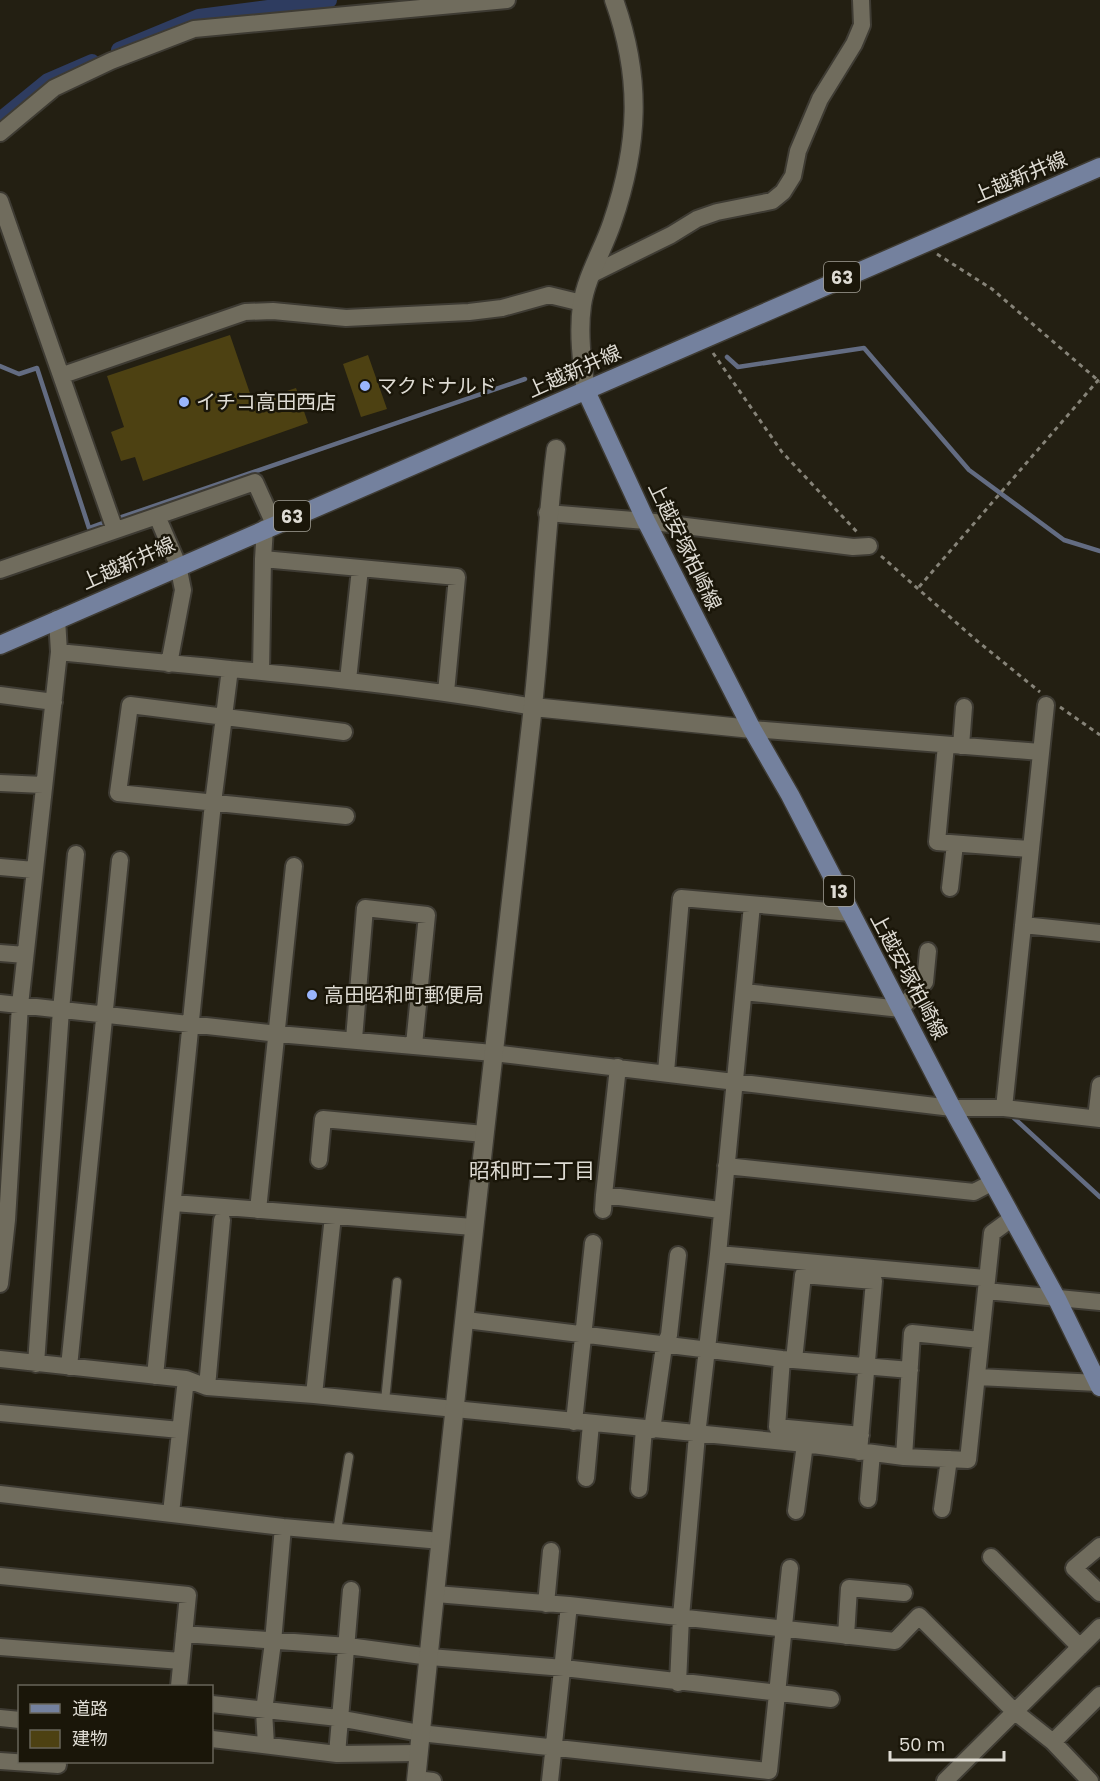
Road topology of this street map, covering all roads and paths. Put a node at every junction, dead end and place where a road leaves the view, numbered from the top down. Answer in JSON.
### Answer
{"nodes":[{"id":1,"x":507,"y":0,"type":"edge"},
{"id":2,"x":614,"y":0,"type":"edge"},
{"id":3,"x":861,"y":0,"type":"edge"},
{"id":4,"x":0,"y":133,"type":"edge"},
{"id":5,"x":1100,"y":167,"type":"edge"},
{"id":6,"x":0,"y":201,"type":"edge"},
{"id":7,"x":920,"y":244,"type":"junction"},
{"id":8,"x":592,"y":274,"type":"junction"},
{"id":9,"x":582,"y":303,"type":"junction"},
{"id":10,"x":702,"y":337,"type":"junction"},
{"id":11,"x":63,"y":375,"type":"junction"},
{"id":12,"x":1099,"y":379,"type":"edge"},
{"id":13,"x":586,"y":391,"type":"junction"},
{"id":14,"x":556,"y":449,"type":"dead end"},
{"id":15,"x":548,"y":513,"type":"junction"},
{"id":16,"x":157,"y":516,"type":"junction"},
{"id":17,"x":646,"y":520,"type":"junction"},
{"id":18,"x":269,"y":526,"type":"junction"},
{"id":19,"x":115,"y":530,"type":"junction"},
{"id":20,"x":869,"y":546,"type":"junction"},
{"id":21,"x":263,"y":560,"type":"junction"},
{"id":22,"x":178,"y":566,"type":"junction"},
{"id":23,"x":360,"y":569,"type":"junction"},
{"id":24,"x":0,"y":570,"type":"edge"},
{"id":25,"x":919,"y":588,"type":"junction"},
{"id":26,"x":57,"y":619,"type":"junction"},
{"id":27,"x":0,"y":645,"type":"edge"},
{"id":28,"x":59,"y":652,"type":"junction"},
{"id":29,"x":170,"y":664,"type":"junction"},
{"id":30,"x":230,"y":669,"type":"junction"},
{"id":31,"x":261,"y":672,"type":"junction"},
{"id":32,"x":348,"y":680,"type":"junction"},
{"id":33,"x":446,"y":692,"type":"junction"},
{"id":34,"x":0,"y":695,"type":"edge"},
{"id":35,"x":1048,"y":701,"type":"junction"},
{"id":36,"x":54,"y":702,"type":"junction"},
{"id":37,"x":533,"y":707,"type":"junction"},
{"id":38,"x":964,"y":707,"type":"dead end"},
{"id":39,"x":224,"y":716,"type":"junction"},
{"id":40,"x":752,"y":729,"type":"junction"},
{"id":41,"x":344,"y":732,"type":"dead end"},
{"id":42,"x":1100,"y":735,"type":"edge"},
{"id":43,"x":953,"y":746,"type":"junction"},
{"id":44,"x":1040,"y":752,"type":"junction"},
{"id":45,"x":0,"y":783,"type":"edge"},
{"id":46,"x":43,"y":785,"type":"junction"},
{"id":47,"x":213,"y":803,"type":"junction"},
{"id":48,"x":346,"y":816,"type":"dead end"},
{"id":49,"x":955,"y":844,"type":"junction"},
{"id":50,"x":1029,"y":849,"type":"junction"},
{"id":51,"x":76,"y":854,"type":"dead end"},
{"id":52,"x":120,"y":860,"type":"dead end"},
{"id":53,"x":294,"y":866,"type":"dead end"},
{"id":54,"x":0,"y":867,"type":"edge"},
{"id":55,"x":34,"y":870,"type":"junction"},
{"id":56,"x":950,"y":888,"type":"dead end"},
{"id":57,"x":752,"y":905,"type":"junction"},
{"id":58,"x":851,"y":913,"type":"junction"},
{"id":59,"x":1023,"y":925,"type":"junction"},
{"id":60,"x":1100,"y":933,"type":"edge"},
{"id":61,"x":928,"y":951,"type":"dead end"},
{"id":62,"x":0,"y":953,"type":"edge"},
{"id":63,"x":25,"y":955,"type":"junction"},
{"id":64,"x":744,"y":992,"type":"junction"},
{"id":65,"x":0,"y":1003,"type":"edge"},
{"id":66,"x":20,"y":1005,"type":"junction"},
{"id":67,"x":901,"y":1009,"type":"junction"},
{"id":68,"x":61,"y":1010,"type":"junction"},
{"id":69,"x":103,"y":1014,"type":"junction"},
{"id":70,"x":189,"y":1023,"type":"junction"},
{"id":71,"x":278,"y":1034,"type":"junction"},
{"id":72,"x":354,"y":1039,"type":"junction"},
{"id":73,"x":414,"y":1045,"type":"junction"},
{"id":74,"x":493,"y":1053,"type":"junction"},
{"id":75,"x":618,"y":1067,"type":"junction"},
{"id":76,"x":666,"y":1072,"type":"junction"},
{"id":77,"x":734,"y":1080,"type":"junction"},
{"id":78,"x":1100,"y":1085,"type":"edge"},
{"id":79,"x":952,"y":1108,"type":"junction"},
{"id":80,"x":1004,"y":1108,"type":"junction"},
{"id":81,"x":1098,"y":1119,"type":"edge"},
{"id":82,"x":484,"y":1134,"type":"junction"},
{"id":83,"x":320,"y":1160,"type":"dead end"},
{"id":84,"x":726,"y":1166,"type":"junction"},
{"id":85,"x":993,"y":1182,"type":"junction"},
{"id":86,"x":174,"y":1203,"type":"junction"},
{"id":87,"x":258,"y":1210,"type":"junction"},
{"id":88,"x":720,"y":1210,"type":"junction"},
{"id":89,"x":333,"y":1216,"type":"junction"},
{"id":90,"x":1011,"y":1219,"type":"junction"},
{"id":91,"x":3,"y":1220,"type":"edge"},
{"id":92,"x":222,"y":1220,"type":"dead end"},
{"id":93,"x":473,"y":1227,"type":"junction"},
{"id":94,"x":593,"y":1243,"type":"dead end"},
{"id":95,"x":718,"y":1254,"type":"junction"},
{"id":96,"x":678,"y":1255,"type":"dead end"},
{"id":97,"x":397,"y":1282,"type":"dead end"},
{"id":98,"x":0,"y":1284,"type":"edge"},
{"id":99,"x":986,"y":1285,"type":"junction"},
{"id":100,"x":1057,"y":1299,"type":"junction"},
{"id":101,"x":1100,"y":1302,"type":"edge"},
{"id":102,"x":466,"y":1320,"type":"junction"},
{"id":103,"x":583,"y":1337,"type":"junction"},
{"id":104,"x":980,"y":1340,"type":"junction"},
{"id":105,"x":664,"y":1346,"type":"junction"},
{"id":106,"x":706,"y":1351,"type":"junction"},
{"id":107,"x":0,"y":1359,"type":"edge"},
{"id":108,"x":788,"y":1360,"type":"junction"},
{"id":109,"x":36,"y":1364,"type":"junction"},
{"id":110,"x":866,"y":1366,"type":"junction"},
{"id":111,"x":69,"y":1367,"type":"junction"},
{"id":112,"x":910,"y":1370,"type":"junction"},
{"id":113,"x":155,"y":1376,"type":"junction"},
{"id":114,"x":978,"y":1377,"type":"junction"},
{"id":115,"x":186,"y":1379,"type":"junction"},
{"id":116,"x":1099,"y":1385,"type":"edge"},
{"id":117,"x":207,"y":1387,"type":"junction"},
{"id":118,"x":314,"y":1395,"type":"junction"},
{"id":119,"x":385,"y":1401,"type":"junction"},
{"id":120,"x":455,"y":1409,"type":"junction"},
{"id":121,"x":0,"y":1413,"type":"edge"},
{"id":122,"x":582,"y":1423,"type":"junction"},
{"id":123,"x":180,"y":1430,"type":"junction"},
{"id":124,"x":648,"y":1430,"type":"junction"},
{"id":125,"x":697,"y":1435,"type":"junction"},
{"id":126,"x":861,"y":1435,"type":"junction"},
{"id":127,"x":805,"y":1444,"type":"junction"},
{"id":128,"x":866,"y":1452,"type":"junction"},
{"id":129,"x":349,"y":1457,"type":"dead end"},
{"id":130,"x":903,"y":1457,"type":"junction"},
{"id":131,"x":949,"y":1459,"type":"junction"},
{"id":132,"x":586,"y":1478,"type":"dead end"},
{"id":133,"x":639,"y":1489,"type":"dead end"},
{"id":134,"x":0,"y":1494,"type":"edge"},
{"id":135,"x":868,"y":1499,"type":"dead end"},
{"id":136,"x":942,"y":1509,"type":"dead end"},
{"id":137,"x":796,"y":1511,"type":"dead end"},
{"id":138,"x":171,"y":1514,"type":"junction"},
{"id":139,"x":283,"y":1527,"type":"junction"},
{"id":140,"x":337,"y":1532,"type":"junction"},
{"id":141,"x":441,"y":1541,"type":"junction"},
{"id":142,"x":1100,"y":1545,"type":"edge"},
{"id":143,"x":551,"y":1551,"type":"dead end"},
{"id":144,"x":991,"y":1557,"type":"dead end"},
{"id":145,"x":790,"y":1568,"type":"dead end"},
{"id":146,"x":0,"y":1576,"type":"edge"},
{"id":147,"x":351,"y":1590,"type":"dead end"},
{"id":148,"x":904,"y":1593,"type":"dead end"},
{"id":149,"x":1100,"y":1593,"type":"edge"},
{"id":150,"x":436,"y":1594,"type":"junction"},
{"id":151,"x":546,"y":1604,"type":"junction"},
{"id":152,"x":569,"y":1605,"type":"junction"},
{"id":153,"x":681,"y":1617,"type":"junction"},
{"id":154,"x":1100,"y":1627,"type":"edge"},
{"id":155,"x":784,"y":1630,"type":"junction"},
{"id":156,"x":184,"y":1634,"type":"junction"},
{"id":157,"x":846,"y":1636,"type":"junction"},
{"id":158,"x":273,"y":1642,"type":"junction"},
{"id":159,"x":348,"y":1646,"type":"junction"},
{"id":160,"x":0,"y":1647,"type":"edge"},
{"id":161,"x":1080,"y":1647,"type":"junction"},
{"id":162,"x":430,"y":1657,"type":"junction"},
{"id":163,"x":181,"y":1661,"type":"junction"},
{"id":164,"x":564,"y":1668,"type":"junction"},
{"id":165,"x":678,"y":1683,"type":"junction"},
{"id":166,"x":179,"y":1685,"type":"edge"},
{"id":167,"x":775,"y":1691,"type":"junction"},
{"id":168,"x":1100,"y":1695,"type":"edge"},
{"id":169,"x":831,"y":1699,"type":"dead end"},
{"id":170,"x":213,"y":1704,"type":"edge"},
{"id":171,"x":264,"y":1711,"type":"junction"},
{"id":172,"x":1014,"y":1711,"type":"junction"},
{"id":173,"x":0,"y":1718,"type":"edge"},
{"id":174,"x":338,"y":1718,"type":"junction"},
{"id":175,"x":18,"y":1720,"type":"edge"},
{"id":176,"x":420,"y":1733,"type":"junction"},
{"id":177,"x":213,"y":1739,"type":"edge"},
{"id":178,"x":1053,"y":1742,"type":"junction"},
{"id":179,"x":266,"y":1745,"type":"junction"},
{"id":180,"x":554,"y":1746,"type":"junction"},
{"id":181,"x":337,"y":1754,"type":"junction"},
{"id":182,"x":419,"y":1754,"type":"junction"},
{"id":183,"x":0,"y":1761,"type":"edge"},
{"id":184,"x":18,"y":1762,"type":"edge"},
{"id":185,"x":29,"y":1763,"type":"edge"},
{"id":186,"x":58,"y":1765,"type":"dead end"},
{"id":187,"x":422,"y":1780,"type":"edge"},
{"id":188,"x":550,"y":1781,"type":"edge"},
{"id":189,"x":945,"y":1781,"type":"edge"},
{"id":190,"x":1090,"y":1781,"type":"edge"}],
"edges":[{"from":1,"to":4,"type":"street"},
{"from":2,"to":8,"type":"street"},
{"from":3,"to":8,"type":"street"},
{"from":5,"to":7,"type":"main road","name":"上越新井線","number":"63"},
{"from":6,"to":11,"type":"street"},
{"from":7,"to":10,"type":"main road","name":"上越新井線","number":"63"},
{"from":7,"to":12,"type":"path"},
{"from":8,"to":9,"type":"street"},
{"from":9,"to":11,"type":"street"},
{"from":9,"to":13,"type":"street"},
{"from":10,"to":13,"type":"main road","name":"上越新井線","number":"63"},
{"from":10,"to":20,"type":"path"},
{"from":11,"to":19,"type":"street"},
{"from":12,"to":25,"type":"path"},
{"from":13,"to":17,"type":"main road","name":"上越安塚柏崎線","number":"13"},
{"from":13,"to":18,"type":"main road","name":"上越新井線","number":"63"},
{"from":14,"to":15,"type":"street"},
{"from":15,"to":17,"type":"street"},
{"from":15,"to":37,"type":"street"},
{"from":16,"to":18,"type":"street"},
{"from":16,"to":19,"type":"street"},
{"from":16,"to":22,"type":"street"},
{"from":17,"to":20,"type":"street"},
{"from":17,"to":40,"type":"main road","name":"上越安塚柏崎線","number":"13"},
{"from":18,"to":21,"type":"street"},
{"from":18,"to":22,"type":"main road","name":"上越新井線","number":"63"},
{"from":19,"to":24,"type":"street"},
{"from":20,"to":25,"type":"path"},
{"from":21,"to":23,"type":"street"},
{"from":21,"to":31,"type":"street"},
{"from":22,"to":26,"type":"main road","name":"上越新井線","number":"63"},
{"from":22,"to":29,"type":"street"},
{"from":23,"to":32,"type":"street"},
{"from":23,"to":33,"type":"street"},
{"from":25,"to":35,"type":"path"},
{"from":26,"to":27,"type":"main road","name":"上越新井線","number":"63"},
{"from":26,"to":28,"type":"street"},
{"from":28,"to":29,"type":"street"},
{"from":28,"to":36,"type":"street"},
{"from":29,"to":30,"type":"street"},
{"from":30,"to":31,"type":"street"},
{"from":30,"to":39,"type":"street"},
{"from":31,"to":32,"type":"street"},
{"from":32,"to":33,"type":"street"},
{"from":33,"to":37,"type":"street"},
{"from":34,"to":36,"type":"street"},
{"from":35,"to":42,"type":"path"},
{"from":35,"to":44,"type":"street"},
{"from":36,"to":46,"type":"street"},
{"from":37,"to":40,"type":"street"},
{"from":37,"to":74,"type":"street"},
{"from":38,"to":43,"type":"street"},
{"from":39,"to":41,"type":"street"},
{"from":39,"to":47,"type":"street"},
{"from":39,"to":47,"type":"street"},
{"from":40,"to":43,"type":"street"},
{"from":40,"to":58,"type":"main road","name":"上越安塚柏崎線","number":"13"},
{"from":43,"to":44,"type":"street"},
{"from":43,"to":49,"type":"street"},
{"from":44,"to":50,"type":"street"},
{"from":45,"to":46,"type":"street"},
{"from":46,"to":55,"type":"street"},
{"from":47,"to":48,"type":"street"},
{"from":47,"to":70,"type":"street"},
{"from":49,"to":50,"type":"street"},
{"from":49,"to":56,"type":"street"},
{"from":50,"to":59,"type":"street"},
{"from":51,"to":68,"type":"street"},
{"from":52,"to":69,"type":"street"},
{"from":53,"to":71,"type":"street"},
{"from":54,"to":55,"type":"street"},
{"from":55,"to":63,"type":"street"},
{"from":57,"to":58,"type":"street"},
{"from":57,"to":64,"type":"street"},
{"from":57,"to":76,"type":"street"},
{"from":58,"to":67,"type":"main road","name":"上越安塚柏崎線","number":"13"},
{"from":59,"to":60,"type":"street"},
{"from":59,"to":80,"type":"street"},
{"from":61,"to":67,"type":"street"},
{"from":62,"to":63,"type":"street"},
{"from":63,"to":66,"type":"street"},
{"from":64,"to":67,"type":"street"},
{"from":64,"to":77,"type":"street"},
{"from":65,"to":66,"type":"street"},
{"from":66,"to":68,"type":"street"},
{"from":66,"to":91,"type":"street"},
{"from":67,"to":79,"type":"main road","name":"上越安塚柏崎線","number":"13"},
{"from":68,"to":69,"type":"street"},
{"from":68,"to":109,"type":"street"},
{"from":69,"to":70,"type":"street"},
{"from":69,"to":111,"type":"street"},
{"from":70,"to":71,"type":"street"},
{"from":70,"to":86,"type":"street"},
{"from":71,"to":72,"type":"street"},
{"from":71,"to":87,"type":"street"},
{"from":72,"to":73,"type":"street"},
{"from":72,"to":73,"type":"street"},
{"from":73,"to":74,"type":"street"},
{"from":74,"to":75,"type":"street"},
{"from":74,"to":82,"type":"street"},
{"from":75,"to":76,"type":"street"},
{"from":75,"to":88,"type":"street"},
{"from":76,"to":77,"type":"street"},
{"from":77,"to":79,"type":"street"},
{"from":77,"to":84,"type":"street"},
{"from":78,"to":81,"type":"street"},
{"from":79,"to":80,"type":"street"},
{"from":79,"to":85,"type":"main road","name":"上越安塚柏崎線","number":"13"},
{"from":80,"to":81,"type":"street"},
{"from":82,"to":83,"type":"street"},
{"from":82,"to":93,"type":"street"},
{"from":84,"to":85,"type":"street"},
{"from":84,"to":88,"type":"street"},
{"from":85,"to":90,"type":"main road","name":"上越安塚柏崎線","number":"13"},
{"from":86,"to":87,"type":"street"},
{"from":86,"to":113,"type":"street"},
{"from":87,"to":89,"type":"street"},
{"from":88,"to":95,"type":"street"},
{"from":89,"to":93,"type":"street"},
{"from":89,"to":118,"type":"street"},
{"from":90,"to":99,"type":"street"},
{"from":90,"to":100,"type":"main road","name":"上越安塚柏崎線","number":"13"},
{"from":91,"to":98,"type":"street"},
{"from":92,"to":117,"type":"street"},
{"from":93,"to":102,"type":"street"},
{"from":94,"to":103,"type":"street"},
{"from":95,"to":99,"type":"street"},
{"from":95,"to":106,"type":"street"},
{"from":96,"to":105,"type":"street"},
{"from":97,"to":119,"type":"lane"},
{"from":99,"to":100,"type":"street"},
{"from":99,"to":104,"type":"street"},
{"from":100,"to":101,"type":"street"},
{"from":100,"to":116,"type":"main road","name":"上越安塚柏崎線","number":"13"},
{"from":102,"to":103,"type":"street"},
{"from":102,"to":120,"type":"street"},
{"from":103,"to":105,"type":"street"},
{"from":103,"to":122,"type":"street"},
{"from":104,"to":112,"type":"street"},
{"from":104,"to":114,"type":"street"},
{"from":105,"to":106,"type":"street"},
{"from":105,"to":124,"type":"street"},
{"from":106,"to":108,"type":"street"},
{"from":106,"to":125,"type":"street"},
{"from":107,"to":109,"type":"street"},
{"from":108,"to":110,"type":"street"},
{"from":108,"to":110,"type":"street"},
{"from":108,"to":126,"type":"street"},
{"from":109,"to":111,"type":"street"},
{"from":110,"to":112,"type":"street"},
{"from":110,"to":126,"type":"street"},
{"from":111,"to":113,"type":"street"},
{"from":112,"to":130,"type":"street"},
{"from":113,"to":115,"type":"street"},
{"from":114,"to":116,"type":"street"},
{"from":114,"to":131,"type":"street"},
{"from":115,"to":117,"type":"street"},
{"from":115,"to":123,"type":"street"},
{"from":117,"to":118,"type":"street"},
{"from":118,"to":119,"type":"street"},
{"from":119,"to":120,"type":"street"},
{"from":120,"to":122,"type":"street"},
{"from":120,"to":141,"type":"street"},
{"from":121,"to":123,"type":"street"},
{"from":122,"to":124,"type":"street"},
{"from":122,"to":132,"type":"street"},
{"from":123,"to":138,"type":"street"},
{"from":124,"to":125,"type":"street"},
{"from":124,"to":133,"type":"street"},
{"from":125,"to":127,"type":"street"},
{"from":125,"to":153,"type":"street"},
{"from":126,"to":128,"type":"street"},
{"from":127,"to":128,"type":"street"},
{"from":127,"to":137,"type":"street"},
{"from":128,"to":130,"type":"street"},
{"from":128,"to":135,"type":"street"},
{"from":129,"to":140,"type":"lane"},
{"from":130,"to":131,"type":"street"},
{"from":131,"to":136,"type":"street"},
{"from":134,"to":138,"type":"street"},
{"from":138,"to":139,"type":"street"},
{"from":139,"to":140,"type":"street"},
{"from":139,"to":158,"type":"street"},
{"from":140,"to":141,"type":"street"},
{"from":141,"to":150,"type":"street"},
{"from":142,"to":149,"type":"street"},
{"from":143,"to":151,"type":"street"},
{"from":144,"to":161,"type":"street"},
{"from":145,"to":155,"type":"street"},
{"from":146,"to":156,"type":"street"},
{"from":147,"to":159,"type":"street"},
{"from":148,"to":157,"type":"street"},
{"from":150,"to":151,"type":"street"},
{"from":150,"to":162,"type":"street"},
{"from":151,"to":152,"type":"street"},
{"from":152,"to":153,"type":"street"},
{"from":152,"to":164,"type":"street"},
{"from":153,"to":155,"type":"street"},
{"from":153,"to":165,"type":"street"},
{"from":154,"to":161,"type":"street"},
{"from":155,"to":157,"type":"street"},
{"from":155,"to":167,"type":"street"},
{"from":156,"to":158,"type":"street"},
{"from":156,"to":163,"type":"street"},
{"from":157,"to":172,"type":"street"},
{"from":158,"to":159,"type":"street"},
{"from":158,"to":171,"type":"street"},
{"from":159,"to":162,"type":"street"},
{"from":159,"to":174,"type":"street"},
{"from":160,"to":163,"type":"street"},
{"from":161,"to":172,"type":"street"},
{"from":162,"to":164,"type":"street"},
{"from":162,"to":176,"type":"street"},
{"from":163,"to":166,"type":"street"},
{"from":164,"to":165,"type":"street"},
{"from":164,"to":180,"type":"street"},
{"from":165,"to":167,"type":"street"},
{"from":167,"to":169,"type":"street"},
{"from":167,"to":180,"type":"street"},
{"from":168,"to":178,"type":"street"},
{"from":170,"to":171,"type":"street"},
{"from":171,"to":174,"type":"street"},
{"from":171,"to":179,"type":"street"},
{"from":172,"to":178,"type":"street"},
{"from":172,"to":189,"type":"street"},
{"from":173,"to":175,"type":"street"},
{"from":174,"to":176,"type":"street"},
{"from":174,"to":181,"type":"street"},
{"from":176,"to":180,"type":"street"},
{"from":176,"to":182,"type":"street"},
{"from":177,"to":179,"type":"street"},
{"from":178,"to":190,"type":"street"},
{"from":179,"to":181,"type":"street"},
{"from":180,"to":188,"type":"street"},
{"from":181,"to":182,"type":"street"},
{"from":182,"to":187,"type":"street"},
{"from":183,"to":184,"type":"street"},
{"from":185,"to":186,"type":"street"}]}
